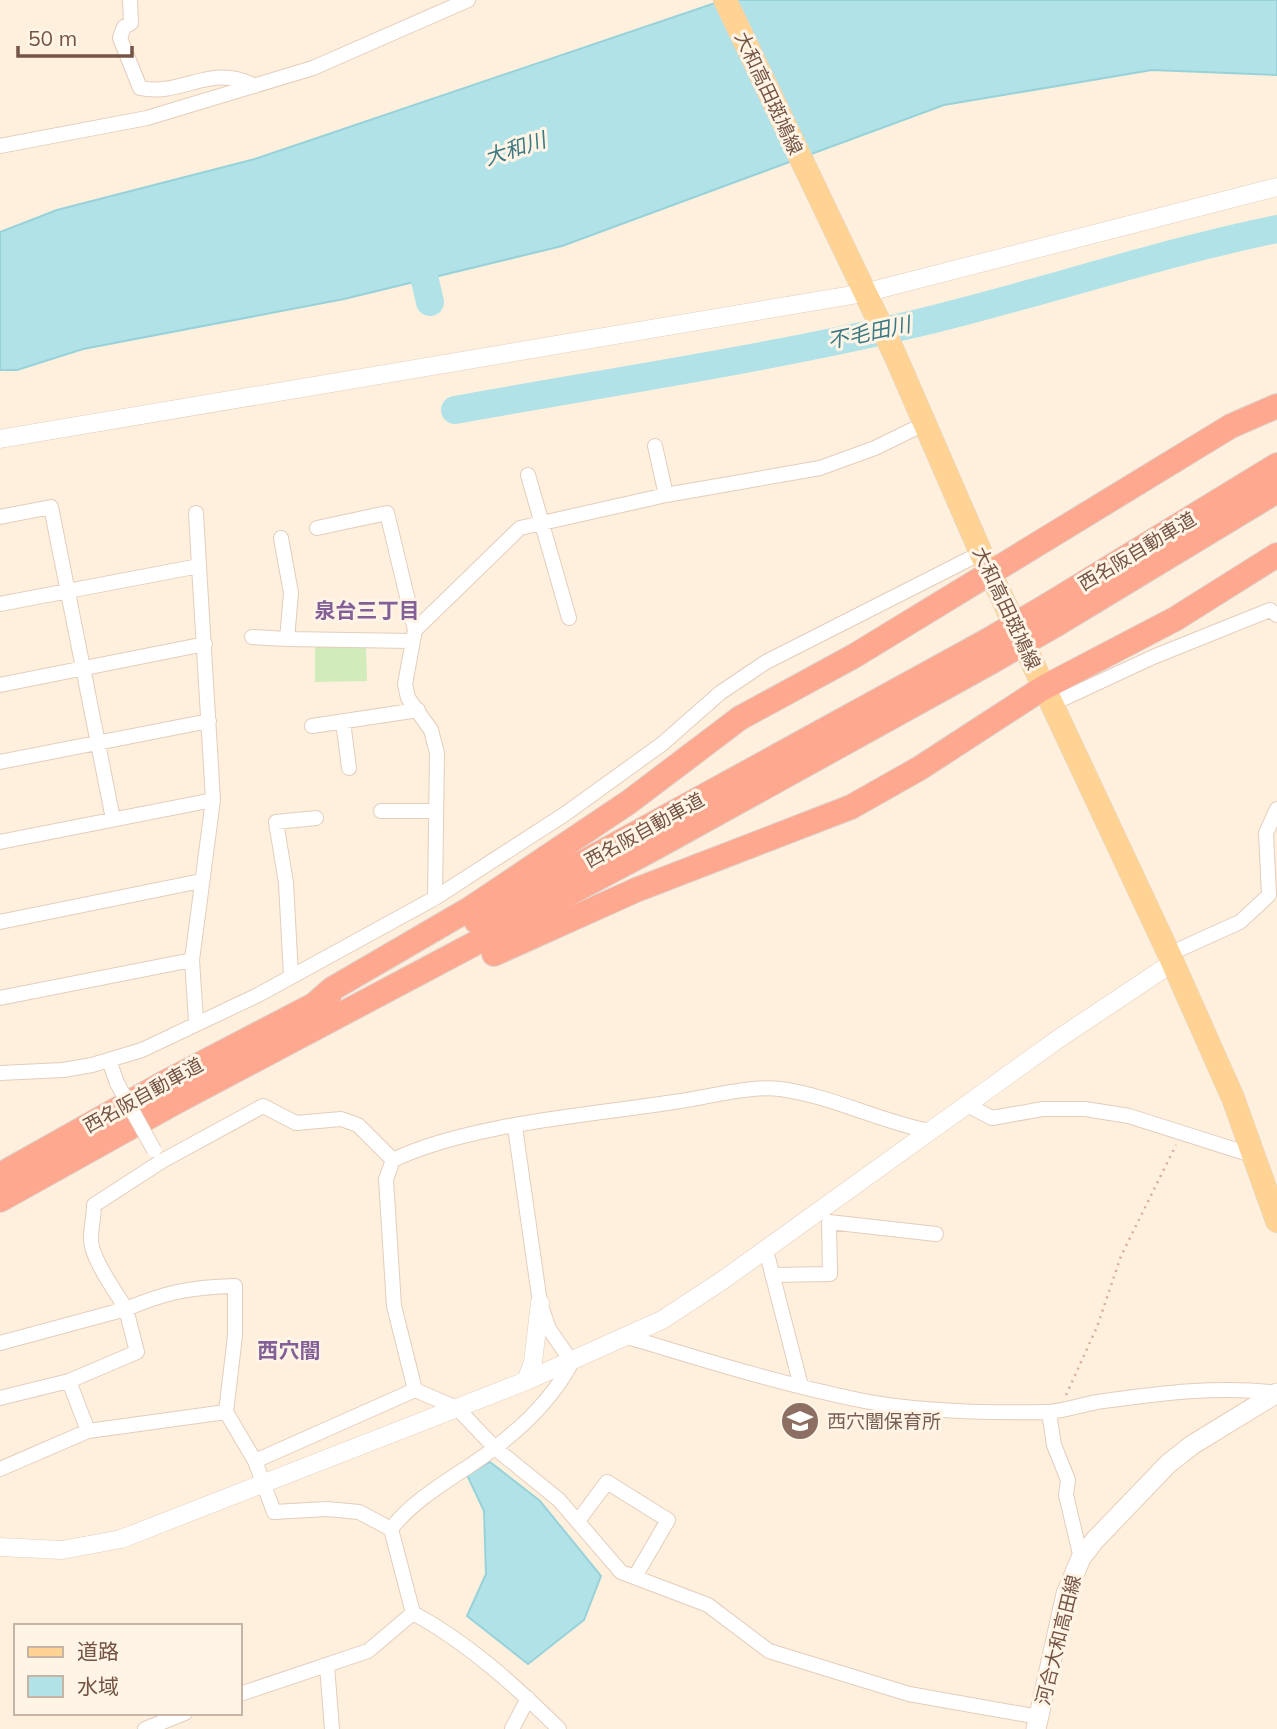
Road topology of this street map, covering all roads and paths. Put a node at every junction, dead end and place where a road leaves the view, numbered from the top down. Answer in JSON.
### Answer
{"nodes":[{"id":1,"x":130,"y":0,"type":"edge"},
{"id":2,"x":468,"y":0,"type":"edge"},
{"id":3,"x":725,"y":0,"type":"edge"},
{"id":4,"x":255,"y":86,"type":"junction"},
{"id":5,"x":0,"y":146,"type":"edge"},
{"id":6,"x":1277,"y":187,"type":"edge"},
{"id":7,"x":864,"y":293,"type":"junction"},
{"id":8,"x":1277,"y":406,"type":"edge"},
{"id":9,"x":926,"y":423,"type":"junction"},
{"id":10,"x":0,"y":439,"type":"edge"},
{"id":11,"x":655,"y":446,"type":"dead end"},
{"id":12,"x":1277,"y":465,"type":"edge"},
{"id":13,"x":528,"y":475,"type":"dead end"},
{"id":14,"x":1277,"y":491,"type":"edge"},
{"id":15,"x":666,"y":495,"type":"junction"},
{"id":16,"x":196,"y":513,"type":"dead end"},
{"id":17,"x":0,"y":517,"type":"edge"},
{"id":18,"x":541,"y":522,"type":"junction"},
{"id":19,"x":317,"y":528,"type":"dead end"},
{"id":20,"x":281,"y":538,"type":"dead end"},
{"id":21,"x":1277,"y":555,"type":"edge"},
{"id":22,"x":986,"y":563,"type":"junction"},
{"id":23,"x":199,"y":566,"type":"junction"},
{"id":24,"x":69,"y":590,"type":"junction"},
{"id":25,"x":0,"y":604,"type":"edge"},
{"id":26,"x":1275,"y":609,"type":"edge"},
{"id":27,"x":1053,"y":614,"type":"junction"},
{"id":28,"x":569,"y":618,"type":"dead end"},
{"id":29,"x":413,"y":635,"type":"junction"},
{"id":30,"x":252,"y":637,"type":"dead end"},
{"id":31,"x":288,"y":639,"type":"junction"},
{"id":32,"x":205,"y":644,"type":"junction"},
{"id":33,"x":85,"y":669,"type":"junction"},
{"id":34,"x":0,"y":685,"type":"edge"},
{"id":35,"x":1048,"y":696,"type":"junction"},
{"id":36,"x":418,"y":710,"type":"junction"},
{"id":37,"x":209,"y":720,"type":"junction"},
{"id":38,"x":343,"y":721,"type":"junction"},
{"id":39,"x":312,"y":726,"type":"dead end"},
{"id":40,"x":99,"y":742,"type":"junction"},
{"id":41,"x":0,"y":762,"type":"edge"},
{"id":42,"x":349,"y":768,"type":"dead end"},
{"id":43,"x":214,"y":800,"type":"junction"},
{"id":44,"x":1277,"y":809,"type":"edge"},
{"id":45,"x":381,"y":811,"type":"dead end"},
{"id":46,"x":436,"y":811,"type":"junction"},
{"id":47,"x":316,"y":818,"type":"dead end"},
{"id":48,"x":113,"y":819,"type":"junction"},
{"id":49,"x":0,"y":842,"type":"edge"},
{"id":50,"x":201,"y":881,"type":"junction"},
{"id":51,"x":435,"y":898,"type":"junction"},
{"id":52,"x":0,"y":922,"type":"edge"},
{"id":53,"x":1171,"y":959,"type":"junction"},
{"id":54,"x":191,"y":960,"type":"junction"},
{"id":55,"x":291,"y":976,"type":"junction"},
{"id":56,"x":0,"y":998,"type":"edge"},
{"id":57,"x":321,"y":1013,"type":"junction"},
{"id":58,"x":196,"y":1021,"type":"junction"},
{"id":59,"x":109,"y":1060,"type":"junction"},
{"id":60,"x":0,"y":1073,"type":"edge"},
{"id":61,"x":967,"y":1105,"type":"junction"},
{"id":62,"x":514,"y":1127,"type":"junction"},
{"id":63,"x":929,"y":1131,"type":"junction"},
{"id":64,"x":1181,"y":1135,"type":"junction"},
{"id":65,"x":158,"y":1155,"type":"junction"},
{"id":66,"x":1255,"y":1156,"type":"junction"},
{"id":67,"x":393,"y":1160,"type":"junction"},
{"id":68,"x":0,"y":1175,"type":"edge"},
{"id":69,"x":0,"y":1200,"type":"edge"},
{"id":70,"x":1277,"y":1220,"type":"edge"},
{"id":71,"x":936,"y":1234,"type":"dead end"},
{"id":72,"x":766,"y":1250,"type":"junction"},
{"id":73,"x":772,"y":1275,"type":"junction"},
{"id":74,"x":540,"y":1303,"type":"junction"},
{"id":75,"x":126,"y":1309,"type":"junction"},
{"id":76,"x":628,"y":1337,"type":"junction"},
{"id":77,"x":0,"y":1343,"type":"edge"},
{"id":78,"x":572,"y":1362,"type":"junction"},
{"id":79,"x":69,"y":1381,"type":"junction"},
{"id":80,"x":526,"y":1381,"type":"junction"},
{"id":81,"x":801,"y":1386,"type":"junction"},
{"id":82,"x":415,"y":1390,"type":"junction"},
{"id":83,"x":1277,"y":1393,"type":"edge"},
{"id":84,"x":0,"y":1398,"type":"edge"},
{"id":85,"x":457,"y":1408,"type":"junction"},
{"id":86,"x":1055,"y":1410,"type":"junction"},
{"id":87,"x":226,"y":1412,"type":"junction"},
{"id":88,"x":88,"y":1431,"type":"junction"},
{"id":89,"x":495,"y":1448,"type":"junction"},
{"id":90,"x":255,"y":1461,"type":"junction"},
{"id":91,"x":0,"y":1469,"type":"edge"},
{"id":92,"x":264,"y":1483,"type":"junction"},
{"id":93,"x":578,"y":1521,"type":"junction"},
{"id":94,"x":391,"y":1530,"type":"junction"},
{"id":95,"x":0,"y":1547,"type":"edge"},
{"id":96,"x":1081,"y":1559,"type":"junction"},
{"id":97,"x":636,"y":1575,"type":"junction"},
{"id":98,"x":413,"y":1613,"type":"junction"},
{"id":99,"x":327,"y":1666,"type":"junction"},
{"id":100,"x":242,"y":1693,"type":"edge"},
{"id":101,"x":528,"y":1698,"type":"junction"},
{"id":102,"x":180,"y":1715,"type":"edge"},
{"id":103,"x":1037,"y":1723,"type":"edge"},
{"id":104,"x":145,"y":1729,"type":"edge"},
{"id":105,"x":332,"y":1729,"type":"edge"},
{"id":106,"x":512,"y":1729,"type":"edge"},
{"id":107,"x":559,"y":1729,"type":"edge"}],
"edges":[{"from":1,"to":4,"type":"street"},
{"from":2,"to":4,"type":"street"},
{"from":3,"to":7,"type":"main road","name":"大和高田斑鳩線"},
{"from":4,"to":5,"type":"street"},
{"from":6,"to":7,"type":"street"},
{"from":7,"to":9,"type":"main road","name":"大和高田斑鳩線"},
{"from":7,"to":10,"type":"street"},
{"from":8,"to":22,"type":"highway"},
{"from":9,"to":15,"type":"street"},
{"from":9,"to":22,"type":"main road","name":"大和高田斑鳩線"},
{"from":11,"to":15,"type":"street"},
{"from":12,"to":27,"type":"highway","name":"西名阪自動車道"},
{"from":13,"to":18,"type":"street"},
{"from":14,"to":27,"type":"highway","name":"西名阪自動車道"},
{"from":15,"to":18,"type":"street"},
{"from":16,"to":23,"type":"street"},
{"from":17,"to":24,"type":"street"},
{"from":18,"to":28,"type":"street"},
{"from":18,"to":29,"type":"street"},
{"from":19,"to":29,"type":"street"},
{"from":20,"to":31,"type":"street"},
{"from":21,"to":35,"type":"highway"},
{"from":22,"to":35,"type":"main road","name":"大和高田斑鳩線"},
{"from":22,"to":51,"type":"street"},
{"from":22,"to":57,"type":"highway"},
{"from":23,"to":24,"type":"street"},
{"from":23,"to":32,"type":"street"},
{"from":24,"to":25,"type":"street"},
{"from":24,"to":33,"type":"street"},
{"from":26,"to":35,"type":"street"},
{"from":27,"to":57,"type":"highway","name":"西名阪自動車道","bridge":true},
{"from":29,"to":31,"type":"street"},
{"from":29,"to":36,"type":"street"},
{"from":30,"to":31,"type":"street"},
{"from":32,"to":33,"type":"street"},
{"from":32,"to":37,"type":"street"},
{"from":33,"to":34,"type":"street"},
{"from":33,"to":40,"type":"street"},
{"from":35,"to":53,"type":"main road","name":"大和高田斑鳩線"},
{"from":35,"to":57,"type":"highway"},
{"from":36,"to":38,"type":"street"},
{"from":36,"to":46,"type":"street"},
{"from":37,"to":40,"type":"street"},
{"from":37,"to":43,"type":"street"},
{"from":38,"to":39,"type":"street"},
{"from":38,"to":42,"type":"street"},
{"from":40,"to":41,"type":"street"},
{"from":40,"to":48,"type":"street"},
{"from":43,"to":48,"type":"street"},
{"from":43,"to":50,"type":"street"},
{"from":44,"to":53,"type":"street"},
{"from":45,"to":46,"type":"street"},
{"from":46,"to":51,"type":"street"},
{"from":47,"to":55,"type":"street"},
{"from":48,"to":49,"type":"street"},
{"from":50,"to":52,"type":"street"},
{"from":50,"to":54,"type":"street"},
{"from":51,"to":55,"type":"street"},
{"from":53,"to":61,"type":"street"},
{"from":53,"to":66,"type":"main road","name":"大和高田斑鳩線"},
{"from":54,"to":56,"type":"street"},
{"from":54,"to":58,"type":"street"},
{"from":55,"to":58,"type":"street"},
{"from":57,"to":68,"type":"highway","name":"西名阪自動車道"},
{"from":57,"to":69,"type":"highway","name":"西名阪自動車道"},
{"from":58,"to":59,"type":"street"},
{"from":59,"to":60,"type":"street"},
{"from":59,"to":65,"type":"street","bridge":true},
{"from":61,"to":63,"type":"street"},
{"from":61,"to":64,"type":"street"},
{"from":62,"to":63,"type":"street"},
{"from":62,"to":67,"type":"street"},
{"from":62,"to":74,"type":"street"},
{"from":63,"to":72,"type":"street"},
{"from":64,"to":66,"type":"street"},
{"from":64,"to":86,"type":"path"},
{"from":65,"to":67,"type":"street"},
{"from":65,"to":75,"type":"street"},
{"from":66,"to":70,"type":"main road","name":"大和高田斑鳩線"},
{"from":67,"to":82,"type":"street"},
{"from":71,"to":73,"type":"street"},
{"from":72,"to":73,"type":"street"},
{"from":72,"to":76,"type":"street"},
{"from":73,"to":81,"type":"street"},
{"from":74,"to":78,"type":"street"},
{"from":74,"to":80,"type":"street"},
{"from":75,"to":77,"type":"street"},
{"from":75,"to":79,"type":"street"},
{"from":75,"to":87,"type":"street"},
{"from":76,"to":78,"type":"street"},
{"from":76,"to":81,"type":"street"},
{"from":78,"to":80,"type":"street"},
{"from":78,"to":89,"type":"street"},
{"from":79,"to":84,"type":"street"},
{"from":79,"to":88,"type":"street"},
{"from":80,"to":85,"type":"street"},
{"from":81,"to":86,"type":"street"},
{"from":82,"to":85,"type":"street"},
{"from":82,"to":90,"type":"street"},
{"from":83,"to":86,"type":"street"},
{"from":83,"to":96,"type":"main road","name":"河合大和高田線"},
{"from":85,"to":89,"type":"street"},
{"from":85,"to":92,"type":"street"},
{"from":86,"to":96,"type":"street"},
{"from":87,"to":88,"type":"street"},
{"from":87,"to":90,"type":"street"},
{"from":88,"to":91,"type":"street"},
{"from":89,"to":93,"type":"street"},
{"from":89,"to":94,"type":"street"},
{"from":90,"to":92,"type":"street"},
{"from":92,"to":94,"type":"street"},
{"from":92,"to":95,"type":"street"},
{"from":93,"to":97,"type":"street"},
{"from":93,"to":97,"type":"street"},
{"from":94,"to":98,"type":"street"},
{"from":96,"to":103,"type":"main road","name":"河合大和高田線"},
{"from":97,"to":103,"type":"street"},
{"from":98,"to":99,"type":"street"},
{"from":98,"to":101,"type":"street"},
{"from":99,"to":100,"type":"street"},
{"from":99,"to":105,"type":"street"},
{"from":101,"to":106,"type":"street"},
{"from":101,"to":107,"type":"street"},
{"from":102,"to":104,"type":"street"}]}
